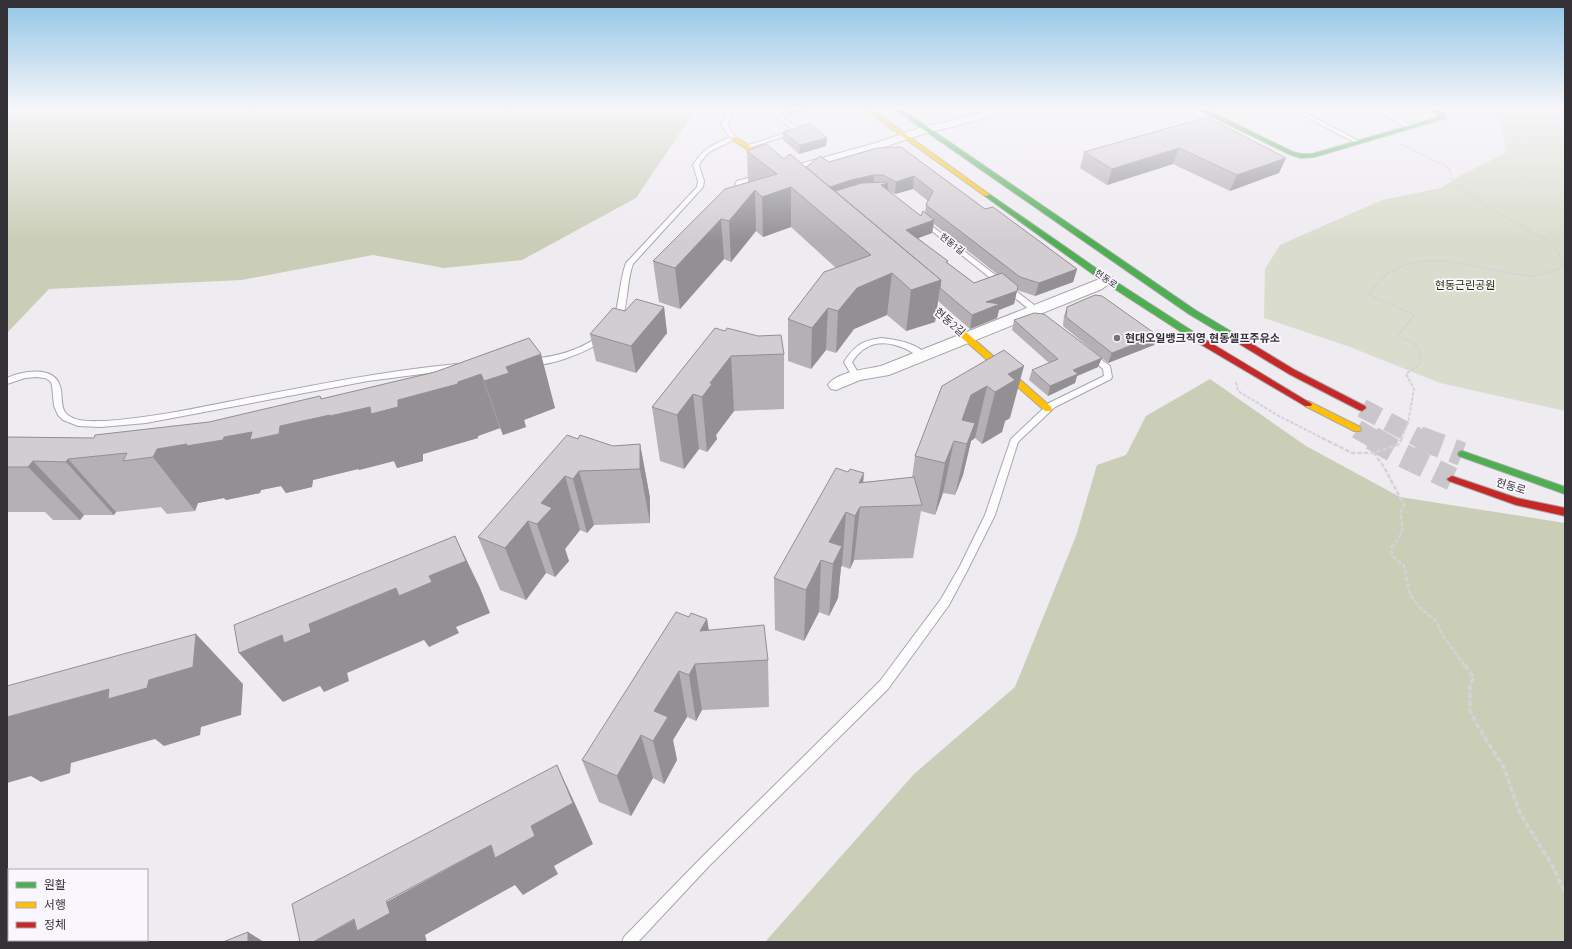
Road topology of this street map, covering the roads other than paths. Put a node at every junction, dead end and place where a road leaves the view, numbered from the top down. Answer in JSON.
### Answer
{"nodes":[{"id":1,"x":703,"y":153,"type":"edge"},
{"id":2,"x":754,"y":153,"type":"edge"},
{"id":3,"x":846,"y":153,"type":"edge"},
{"id":4,"x":929,"y":153,"type":"edge"},
{"id":5,"x":962,"y":153,"type":"edge"},
{"id":6,"x":1291,"y":153,"type":"edge"},
{"id":7,"x":1321,"y":153,"type":"edge"},
{"id":8,"x":778,"y":173,"type":"junction"},
{"id":9,"x":788,"y":182,"type":"edge"},
{"id":10,"x":741,"y":184,"type":"edge"},
{"id":11,"x":918,"y":217,"type":"edge"},
{"id":12,"x":1107,"y":280,"type":"junction"},
{"id":13,"x":906,"y":284,"type":"edge"},
{"id":14,"x":1041,"y":315,"type":"junction"},
{"id":15,"x":966,"y":337,"type":"junction"},
{"id":16,"x":1086,"y":351,"type":"edge"},
{"id":17,"x":923,"y":355,"type":"junction"},
{"id":18,"x":524,"y":362,"type":"edge"},
{"id":19,"x":467,"y":366,"type":"edge"},
{"id":20,"x":856,"y":376,"type":"junction"},
{"id":21,"x":7,"y":380,"type":"edge"},
{"id":22,"x":836,"y":385,"type":"dead end"},
{"id":23,"x":1362,"y":408,"type":"tunnel mouth"},
{"id":24,"x":1048,"y":409,"type":"junction"},
{"id":25,"x":1357,"y":429,"type":"tunnel mouth"},
{"id":26,"x":1462,"y":454,"type":"tunnel mouth"},
{"id":27,"x":1452,"y":479,"type":"tunnel mouth"},
{"id":28,"x":1565,"y":491,"type":"edge"},
{"id":29,"x":1565,"y":512,"type":"edge"},
{"id":30,"x":629,"y":942,"type":"edge"}],
"edges":[{"from":1,"to":18,"type":"lane"},
{"from":2,"to":8,"type":"main road"},
{"from":3,"to":8,"type":"street"},
{"from":4,"to":12,"type":"main road","name":"현동로"},
{"from":5,"to":23,"type":"main road"},
{"from":6,"to":7,"type":"main road"},
{"from":8,"to":9,"type":"main road"},
{"from":8,"to":10,"type":"street"},
{"from":11,"to":14,"type":"lane","name":"현동1길"},
{"from":12,"to":14,"type":"street"},
{"from":12,"to":25,"type":"main road","name":"현동로"},
{"from":13,"to":15,"type":"main road","name":"현동2길"},
{"from":14,"to":15,"type":"street"},
{"from":15,"to":17,"type":"street"},
{"from":15,"to":24,"type":"main road","name":"현동2길"},
{"from":16,"to":24,"type":"lane"},
{"from":17,"to":20,"type":"street"},
{"from":17,"to":20,"type":"lane"},
{"from":19,"to":21,"type":"lane"},
{"from":20,"to":22,"type":"street"},
{"from":24,"to":30,"type":"lane"},
{"from":26,"to":28,"type":"main road","name":"현동로"},
{"from":27,"to":29,"type":"main road","name":"현동로"}]}
